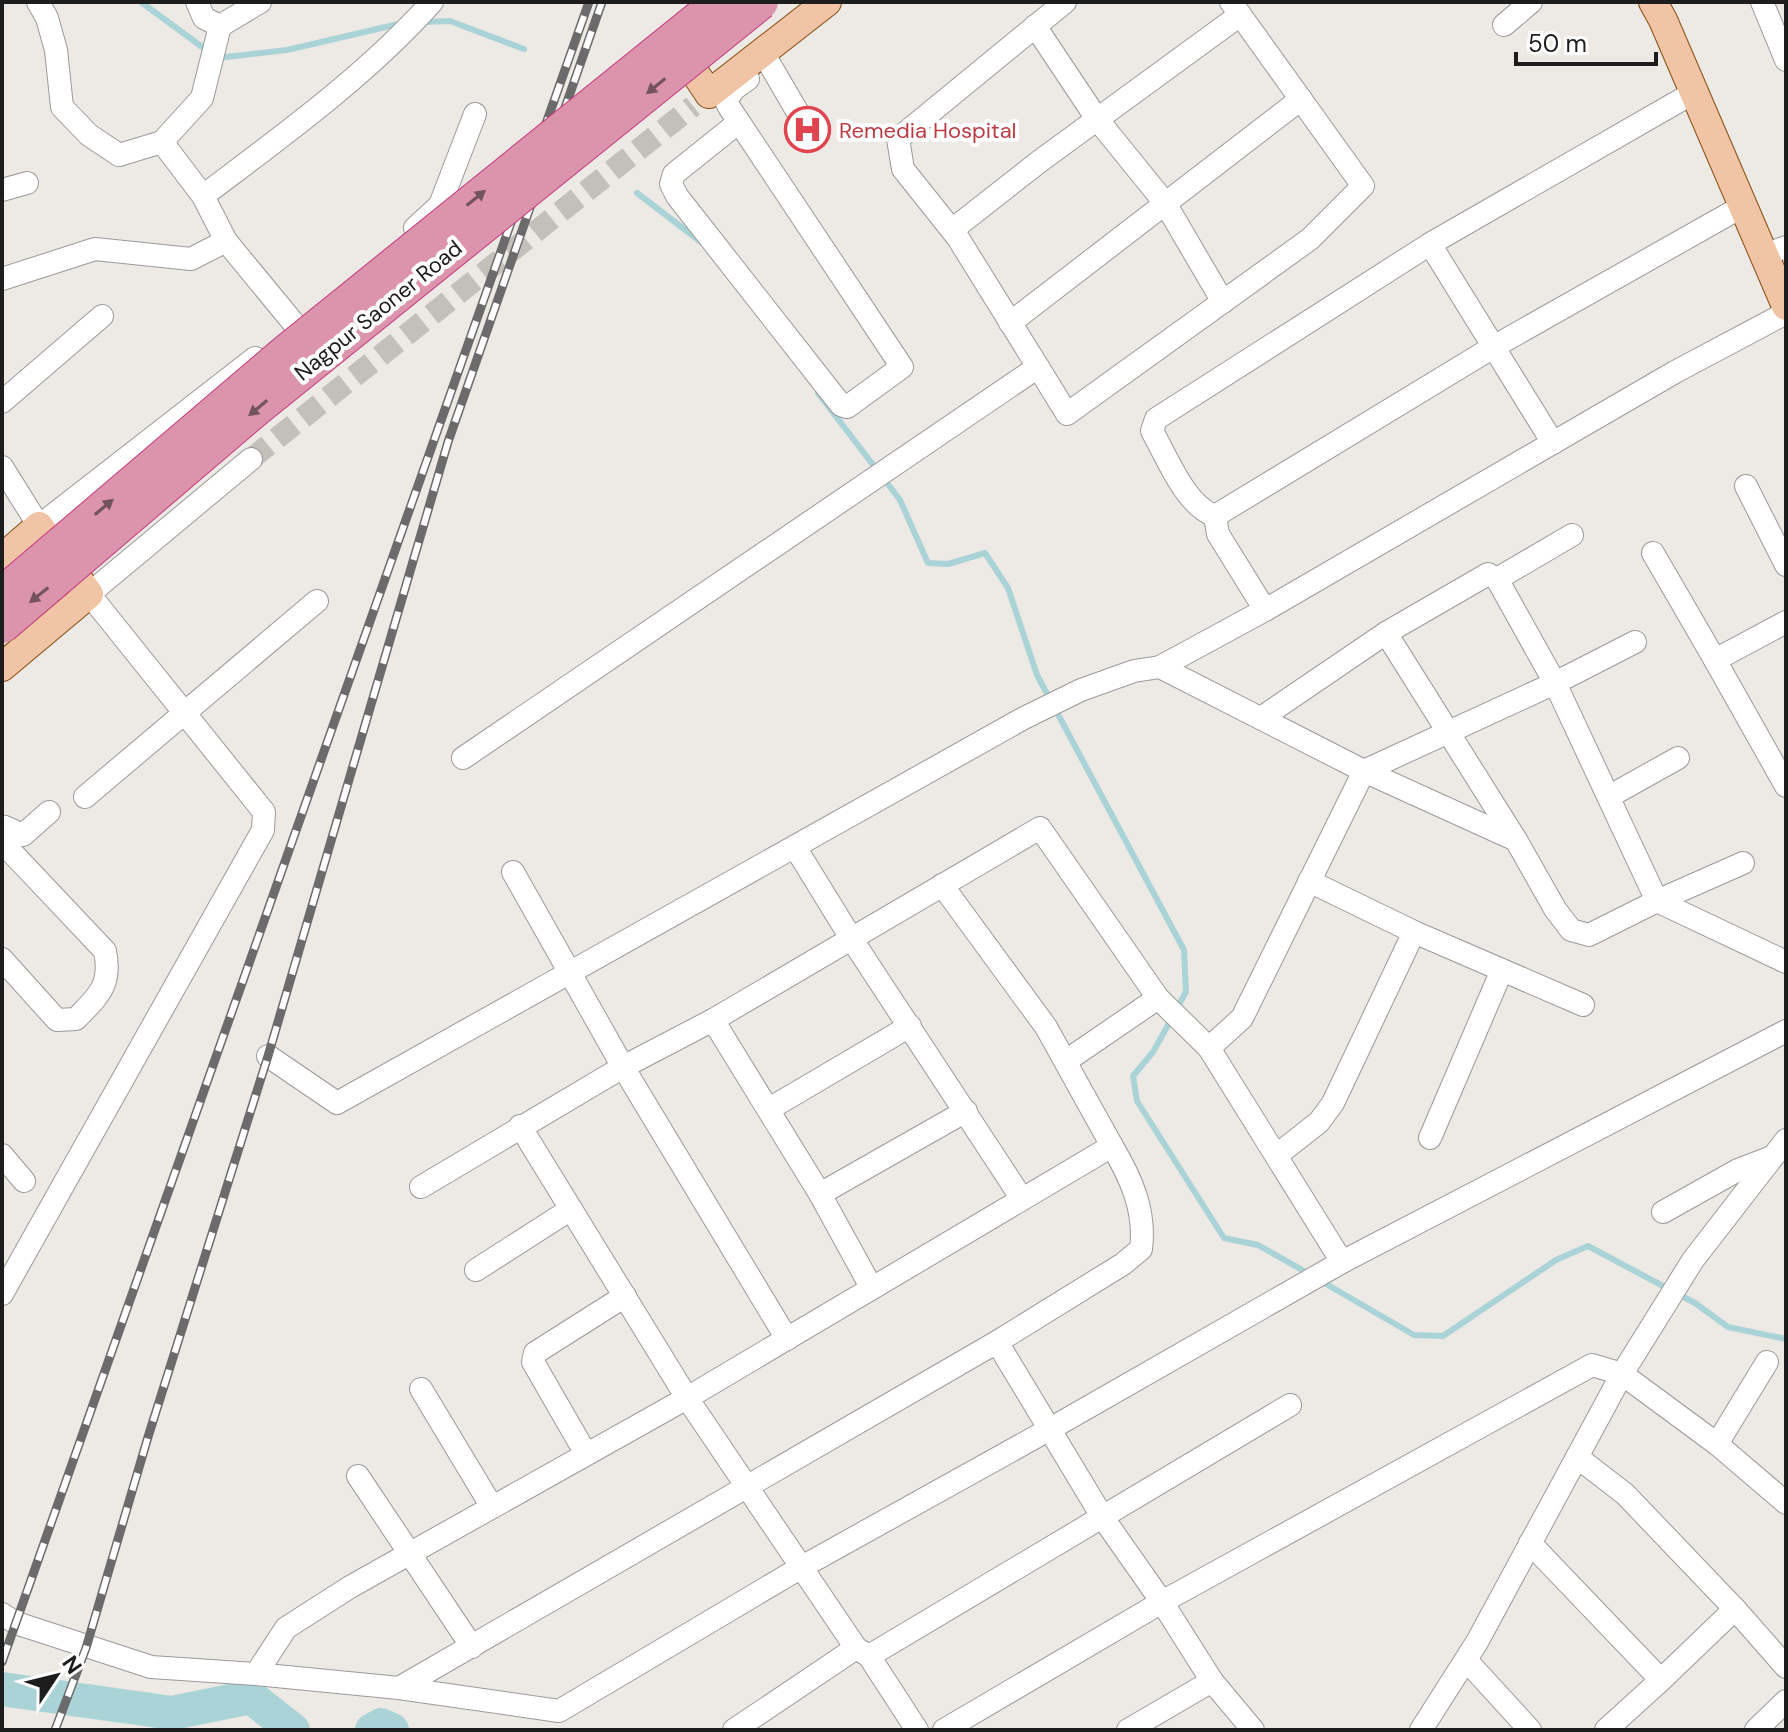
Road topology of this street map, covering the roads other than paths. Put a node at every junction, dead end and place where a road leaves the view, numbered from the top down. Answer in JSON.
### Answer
{"nodes":[{"id":1,"x":38,"y":2,"type":"edge"},
{"id":2,"x":197,"y":2,"type":"edge"},
{"id":3,"x":260,"y":2,"type":"edge"},
{"id":4,"x":699,"y":2,"type":"edge"},
{"id":5,"x":719,"y":2,"type":"edge"},
{"id":6,"x":761,"y":2,"type":"edge"},
{"id":7,"x":1065,"y":2,"type":"edge"},
{"id":8,"x":1531,"y":2,"type":"edge"},
{"id":9,"x":1653,"y":2,"type":"edge"},
{"id":10,"x":1762,"y":2,"type":"edge"},
{"id":11,"x":1235,"y":8,"type":"edge"},
{"id":12,"x":818,"y":9,"type":"edge"},
{"id":13,"x":420,"y":15,"type":"edge"},
{"id":14,"x":1504,"y":25,"type":"dead end"},
{"id":15,"x":220,"y":26,"type":"junction"},
{"id":16,"x":1035,"y":26,"type":"junction"},
{"id":17,"x":1786,"y":60,"type":"edge"},
{"id":18,"x":769,"y":63,"type":"junction"},
{"id":19,"x":1693,"y":93,"type":"junction"},
{"id":20,"x":1301,"y":99,"type":"junction"},
{"id":21,"x":475,"y":114,"type":"dead end"},
{"id":22,"x":1097,"y":119,"type":"junction"},
{"id":23,"x":739,"y":122,"type":"junction"},
{"id":24,"x":808,"y":130,"type":"dead end"},
{"id":25,"x":162,"y":142,"type":"junction"},
{"id":26,"x":27,"y":183,"type":"dead end"},
{"id":27,"x":2,"y":190,"type":"edge"},
{"id":28,"x":203,"y":196,"type":"junction"},
{"id":29,"x":1165,"y":203,"type":"junction"},
{"id":30,"x":1743,"y":206,"type":"junction"},
{"id":31,"x":952,"y":230,"type":"junction"},
{"id":32,"x":226,"y":241,"type":"junction"},
{"id":33,"x":1430,"y":244,"type":"junction"},
{"id":34,"x":1775,"y":251,"type":"edge"},
{"id":35,"x":2,"y":279,"type":"edge"},
{"id":36,"x":1223,"y":302,"type":"junction"},
{"id":37,"x":1786,"y":306,"type":"edge"},
{"id":38,"x":1786,"y":313,"type":"edge"},
{"id":39,"x":102,"y":316,"type":"dead end"},
{"id":40,"x":1010,"y":323,"type":"junction"},
{"id":41,"x":296,"y":326,"type":"junction"},
{"id":42,"x":1495,"y":346,"type":"junction"},
{"id":43,"x":1038,"y":367,"type":"junction"},
{"id":44,"x":2,"y":402,"type":"edge"},
{"id":45,"x":1553,"y":443,"type":"junction"},
{"id":46,"x":251,"y":459,"type":"tunnel mouth"},
{"id":47,"x":2,"y":467,"type":"edge"},
{"id":48,"x":1746,"y":486,"type":"dead end"},
{"id":49,"x":1215,"y":516,"type":"junction"},
{"id":50,"x":39,"y":526,"type":"junction"},
{"id":51,"x":1572,"y":535,"type":"dead end"},
{"id":52,"x":1653,"y":553,"type":"dead end"},
{"id":53,"x":2,"y":558,"type":"edge"},
{"id":54,"x":1786,"y":565,"type":"edge"},
{"id":55,"x":1497,"y":579,"type":"junction"},
{"id":56,"x":2,"y":594,"type":"edge"},
{"id":57,"x":89,"y":594,"type":"junction"},
{"id":58,"x":317,"y":601,"type":"dead end"},
{"id":59,"x":1265,"y":610,"type":"junction"},
{"id":60,"x":1786,"y":622,"type":"edge"},
{"id":61,"x":2,"y":626,"type":"edge"},
{"id":62,"x":1386,"y":633,"type":"junction"},
{"id":63,"x":1635,"y":642,"type":"dead end"},
{"id":64,"x":1715,"y":660,"type":"junction"},
{"id":65,"x":2,"y":667,"type":"edge"},
{"id":66,"x":1160,"y":667,"type":"junction"},
{"id":67,"x":1555,"y":683,"type":"junction"},
{"id":68,"x":182,"y":713,"type":"junction"},
{"id":69,"x":1261,"y":718,"type":"junction"},
{"id":70,"x":1449,"y":730,"type":"junction"},
{"id":71,"x":463,"y":758,"type":"dead end"},
{"id":72,"x":1678,"y":758,"type":"dead end"},
{"id":73,"x":1364,"y":771,"type":"junction"},
{"id":74,"x":1786,"y":786,"type":"edge"},
{"id":75,"x":1610,"y":796,"type":"junction"},
{"id":76,"x":85,"y":797,"type":"dead end"},
{"id":77,"x":49,"y":812,"type":"dead end"},
{"id":78,"x":2,"y":830,"type":"edge"},
{"id":79,"x":1516,"y":840,"type":"junction"},
{"id":80,"x":2,"y":842,"type":"edge"},
{"id":81,"x":795,"y":847,"type":"junction"},
{"id":82,"x":1743,"y":863,"type":"dead end"},
{"id":83,"x":513,"y":872,"type":"dead end"},
{"id":84,"x":1309,"y":881,"type":"junction"},
{"id":85,"x":942,"y":885,"type":"junction"},
{"id":86,"x":1657,"y":901,"type":"junction"},
{"id":87,"x":1414,"y":932,"type":"junction"},
{"id":88,"x":851,"y":938,"type":"junction"},
{"id":89,"x":2,"y":959,"type":"edge"},
{"id":90,"x":1786,"y":962,"type":"edge"},
{"id":91,"x":1502,"y":970,"type":"junction"},
{"id":92,"x":570,"y":973,"type":"junction"},
{"id":93,"x":1158,"y":998,"type":"junction"},
{"id":94,"x":1583,"y":1005,"type":"dead end"},
{"id":95,"x":713,"y":1020,"type":"junction"},
{"id":96,"x":910,"y":1026,"type":"junction"},
{"id":97,"x":1786,"y":1031,"type":"edge"},
{"id":98,"x":1201,"y":1040,"type":"junction"},
{"id":99,"x":268,"y":1056,"type":"dead end"},
{"id":100,"x":1066,"y":1061,"type":"junction"},
{"id":101,"x":623,"y":1067,"type":"junction"},
{"id":102,"x":769,"y":1109,"type":"junction"},
{"id":103,"x":966,"y":1111,"type":"junction"},
{"id":104,"x":520,"y":1126,"type":"junction"},
{"id":105,"x":1430,"y":1138,"type":"dead end"},
{"id":106,"x":1112,"y":1146,"type":"junction"},
{"id":107,"x":1779,"y":1148,"type":"edge"},
{"id":108,"x":2,"y":1155,"type":"edge"},
{"id":109,"x":1277,"y":1155,"type":"junction"},
{"id":110,"x":24,"y":1181,"type":"dead end"},
{"id":111,"x":421,"y":1187,"type":"dead end"},
{"id":112,"x":820,"y":1194,"type":"junction"},
{"id":113,"x":1022,"y":1199,"type":"junction"},
{"id":114,"x":571,"y":1209,"type":"junction"},
{"id":115,"x":1663,"y":1212,"type":"dead end"},
{"id":116,"x":1342,"y":1262,"type":"junction"},
{"id":117,"x":476,"y":1270,"type":"dead end"},
{"id":118,"x":871,"y":1287,"type":"junction"},
{"id":119,"x":2,"y":1294,"type":"edge"},
{"id":120,"x":625,"y":1296,"type":"junction"},
{"id":121,"x":787,"y":1339,"type":"junction"},
{"id":122,"x":997,"y":1342,"type":"junction"},
{"id":123,"x":1767,"y":1362,"type":"dead end"},
{"id":124,"x":1622,"y":1374,"type":"junction"},
{"id":125,"x":421,"y":1389,"type":"dead end"},
{"id":126,"x":687,"y":1398,"type":"junction"},
{"id":127,"x":1290,"y":1405,"type":"dead end"},
{"id":128,"x":1050,"y":1429,"type":"junction"},
{"id":129,"x":1717,"y":1444,"type":"junction"},
{"id":130,"x":586,"y":1454,"type":"junction"},
{"id":131,"x":1577,"y":1457,"type":"junction"},
{"id":132,"x":358,"y":1476,"type":"dead end"},
{"id":133,"x":747,"y":1488,"type":"junction"},
{"id":134,"x":1786,"y":1502,"type":"edge"},
{"id":135,"x":492,"y":1507,"type":"junction"},
{"id":136,"x":1103,"y":1518,"type":"junction"},
{"id":137,"x":1530,"y":1543,"type":"junction"},
{"id":138,"x":409,"y":1553,"type":"junction"},
{"id":139,"x":800,"y":1568,"type":"junction"},
{"id":140,"x":1162,"y":1602,"type":"junction"},
{"id":141,"x":1735,"y":1609,"type":"junction"},
{"id":142,"x":2,"y":1614,"type":"edge"},
{"id":143,"x":1779,"y":1645,"type":"edge"},
{"id":144,"x":472,"y":1647,"type":"junction"},
{"id":145,"x":862,"y":1652,"type":"junction"},
{"id":146,"x":1466,"y":1660,"type":"junction"},
{"id":147,"x":1786,"y":1667,"type":"edge"},
{"id":148,"x":256,"y":1674,"type":"junction"},
{"id":149,"x":1661,"y":1680,"type":"junction"},
{"id":150,"x":1212,"y":1681,"type":"junction"},
{"id":151,"x":399,"y":1688,"type":"junction"},
{"id":152,"x":1786,"y":1701,"type":"edge"},
{"id":153,"x":734,"y":1730,"type":"edge"},
{"id":154,"x":917,"y":1730,"type":"edge"},
{"id":155,"x":944,"y":1730,"type":"edge"},
{"id":156,"x":1128,"y":1730,"type":"edge"},
{"id":157,"x":1253,"y":1730,"type":"edge"},
{"id":158,"x":1421,"y":1730,"type":"edge"},
{"id":159,"x":1530,"y":1730,"type":"edge"},
{"id":160,"x":1606,"y":1730,"type":"edge"},
{"id":161,"x":1756,"y":1730,"type":"edge"}],
"edges":[{"from":1,"to":25,"type":"street"},
{"from":2,"to":15,"type":"street"},
{"from":3,"to":15,"type":"street"},
{"from":4,"to":12,"type":"main road"},
{"from":56,"to":5,"type":"highway","name":"Nagpur Saoner Road","one_way":true,"bridge":true},
{"from":6,"to":61,"type":"highway","name":"Nagpur Saoner Road","one_way":true,"bridge":true},
{"from":7,"to":16,"type":"street"},
{"from":8,"to":14,"type":"street"},
{"from":9,"to":19,"type":"main road"},
{"from":10,"to":17,"type":"street"},
{"from":11,"to":20,"type":"street"},
{"from":11,"to":22,"type":"street"},
{"from":12,"to":18,"type":"street"},
{"from":13,"to":28,"type":"street"},
{"from":15,"to":25,"type":"street"},
{"from":16,"to":22,"type":"street"},
{"from":16,"to":31,"type":"street"},
{"from":18,"to":23,"type":"street"},
{"from":18,"to":24,"type":"street"},
{"from":19,"to":30,"type":"main road"},
{"from":19,"to":33,"type":"street"},
{"from":20,"to":29,"type":"street"},
{"from":20,"to":36,"type":"street"},
{"from":21,"to":41,"type":"street"},
{"from":22,"to":29,"type":"street"},
{"from":22,"to":31,"type":"street"},
{"from":23,"to":23,"type":"street"},
{"from":25,"to":28,"type":"street"},
{"from":26,"to":27,"type":"street"},
{"from":28,"to":32,"type":"street"},
{"from":29,"to":36,"type":"street"},
{"from":29,"to":40,"type":"street"},
{"from":30,"to":34,"type":"main road"},
{"from":30,"to":42,"type":"street"},
{"from":31,"to":40,"type":"street"},
{"from":32,"to":35,"type":"street"},
{"from":32,"to":41,"type":"street"},
{"from":33,"to":42,"type":"street"},
{"from":33,"to":49,"type":"street"},
{"from":34,"to":37,"type":"main road"},
{"from":36,"to":43,"type":"street"},
{"from":38,"to":45,"type":"street"},
{"from":39,"to":44,"type":"street"},
{"from":40,"to":43,"type":"street"},
{"from":41,"to":50,"type":"street"},
{"from":42,"to":45,"type":"street"},
{"from":42,"to":49,"type":"street"},
{"from":43,"to":71,"type":"street"},
{"from":45,"to":59,"type":"street"},
{"from":46,"to":57,"type":"street"},
{"from":47,"to":50,"type":"street"},
{"from":48,"to":54,"type":"street"},
{"from":49,"to":59,"type":"street"},
{"from":50,"to":53,"type":"main road"},
{"from":50,"to":57,"type":"main road"},
{"from":51,"to":55,"type":"street"},
{"from":52,"to":64,"type":"street"},
{"from":55,"to":62,"type":"street"},
{"from":55,"to":67,"type":"street"},
{"from":57,"to":65,"type":"main road"},
{"from":57,"to":68,"type":"street"},
{"from":58,"to":68,"type":"street"},
{"from":59,"to":66,"type":"street"},
{"from":60,"to":64,"type":"street"},
{"from":62,"to":69,"type":"street"},
{"from":62,"to":70,"type":"street"},
{"from":63,"to":67,"type":"street"},
{"from":64,"to":74,"type":"street"},
{"from":66,"to":69,"type":"street"},
{"from":66,"to":81,"type":"street"},
{"from":67,"to":70,"type":"street"},
{"from":67,"to":75,"type":"street"},
{"from":68,"to":76,"type":"street"},
{"from":68,"to":119,"type":"street"},
{"from":69,"to":73,"type":"street"},
{"from":70,"to":73,"type":"street"},
{"from":70,"to":79,"type":"street"},
{"from":72,"to":75,"type":"street"},
{"from":73,"to":79,"type":"street"},
{"from":73,"to":84,"type":"street"},
{"from":75,"to":86,"type":"street"},
{"from":77,"to":78,"type":"street"},
{"from":79,"to":86,"type":"street"},
{"from":80,"to":89,"type":"street"},
{"from":81,"to":88,"type":"street"},
{"from":81,"to":92,"type":"street"},
{"from":82,"to":86,"type":"street"},
{"from":83,"to":92,"type":"street"},
{"from":84,"to":87,"type":"street"},
{"from":84,"to":98,"type":"street"},
{"from":85,"to":88,"type":"street"},
{"from":85,"to":93,"type":"street"},
{"from":85,"to":100,"type":"street"},
{"from":86,"to":90,"type":"street"},
{"from":87,"to":91,"type":"street"},
{"from":87,"to":109,"type":"street"},
{"from":88,"to":95,"type":"street"},
{"from":88,"to":96,"type":"street"},
{"from":91,"to":94,"type":"street"},
{"from":91,"to":105,"type":"street"},
{"from":92,"to":99,"type":"street"},
{"from":92,"to":101,"type":"street"},
{"from":93,"to":98,"type":"street"},
{"from":93,"to":100,"type":"street"},
{"from":95,"to":101,"type":"street"},
{"from":95,"to":102,"type":"street"},
{"from":96,"to":102,"type":"street"},
{"from":96,"to":103,"type":"street"},
{"from":97,"to":116,"type":"street"},
{"from":98,"to":109,"type":"street"},
{"from":100,"to":106,"type":"street"},
{"from":101,"to":104,"type":"street"},
{"from":101,"to":121,"type":"street"},
{"from":102,"to":112,"type":"street"},
{"from":103,"to":112,"type":"street"},
{"from":103,"to":113,"type":"street"},
{"from":104,"to":111,"type":"street"},
{"from":104,"to":114,"type":"street"},
{"from":106,"to":113,"type":"street"},
{"from":106,"to":122,"type":"street"},
{"from":107,"to":115,"type":"street"},
{"from":107,"to":124,"type":"street"},
{"from":108,"to":110,"type":"street"},
{"from":109,"to":116,"type":"street"},
{"from":112,"to":118,"type":"street"},
{"from":113,"to":118,"type":"street"},
{"from":114,"to":117,"type":"street"},
{"from":114,"to":120,"type":"street"},
{"from":116,"to":128,"type":"street"},
{"from":118,"to":121,"type":"street"},
{"from":120,"to":126,"type":"street"},
{"from":120,"to":130,"type":"street"},
{"from":121,"to":126,"type":"street"},
{"from":122,"to":128,"type":"street"},
{"from":122,"to":133,"type":"street"},
{"from":123,"to":129,"type":"street"},
{"from":124,"to":129,"type":"street"},
{"from":124,"to":131,"type":"street"},
{"from":124,"to":140,"type":"street"},
{"from":125,"to":135,"type":"street"},
{"from":126,"to":130,"type":"street"},
{"from":126,"to":133,"type":"street"},
{"from":127,"to":136,"type":"street"},
{"from":128,"to":136,"type":"street"},
{"from":128,"to":139,"type":"street"},
{"from":129,"to":134,"type":"street"},
{"from":130,"to":135,"type":"street"},
{"from":131,"to":137,"type":"street"},
{"from":131,"to":141,"type":"street"},
{"from":132,"to":138,"type":"street"},
{"from":133,"to":139,"type":"street"},
{"from":133,"to":144,"type":"street"},
{"from":135,"to":138,"type":"street"},
{"from":136,"to":140,"type":"street"},
{"from":136,"to":145,"type":"street"},
{"from":137,"to":146,"type":"street"},
{"from":137,"to":149,"type":"street"},
{"from":138,"to":144,"type":"street"},
{"from":138,"to":148,"type":"street"},
{"from":139,"to":145,"type":"street"},
{"from":139,"to":151,"type":"street"},
{"from":140,"to":150,"type":"street"},
{"from":140,"to":155,"type":"street"},
{"from":141,"to":143,"type":"street"},
{"from":141,"to":149,"type":"street"},
{"from":142,"to":148,"type":"street"},
{"from":143,"to":147,"type":"street"},
{"from":144,"to":151,"type":"street"},
{"from":145,"to":153,"type":"street"},
{"from":145,"to":154,"type":"street"},
{"from":146,"to":158,"type":"street"},
{"from":146,"to":159,"type":"street"},
{"from":148,"to":151,"type":"street"},
{"from":149,"to":160,"type":"street"},
{"from":150,"to":156,"type":"street"},
{"from":150,"to":157,"type":"street"},
{"from":152,"to":161,"type":"street"}]}
